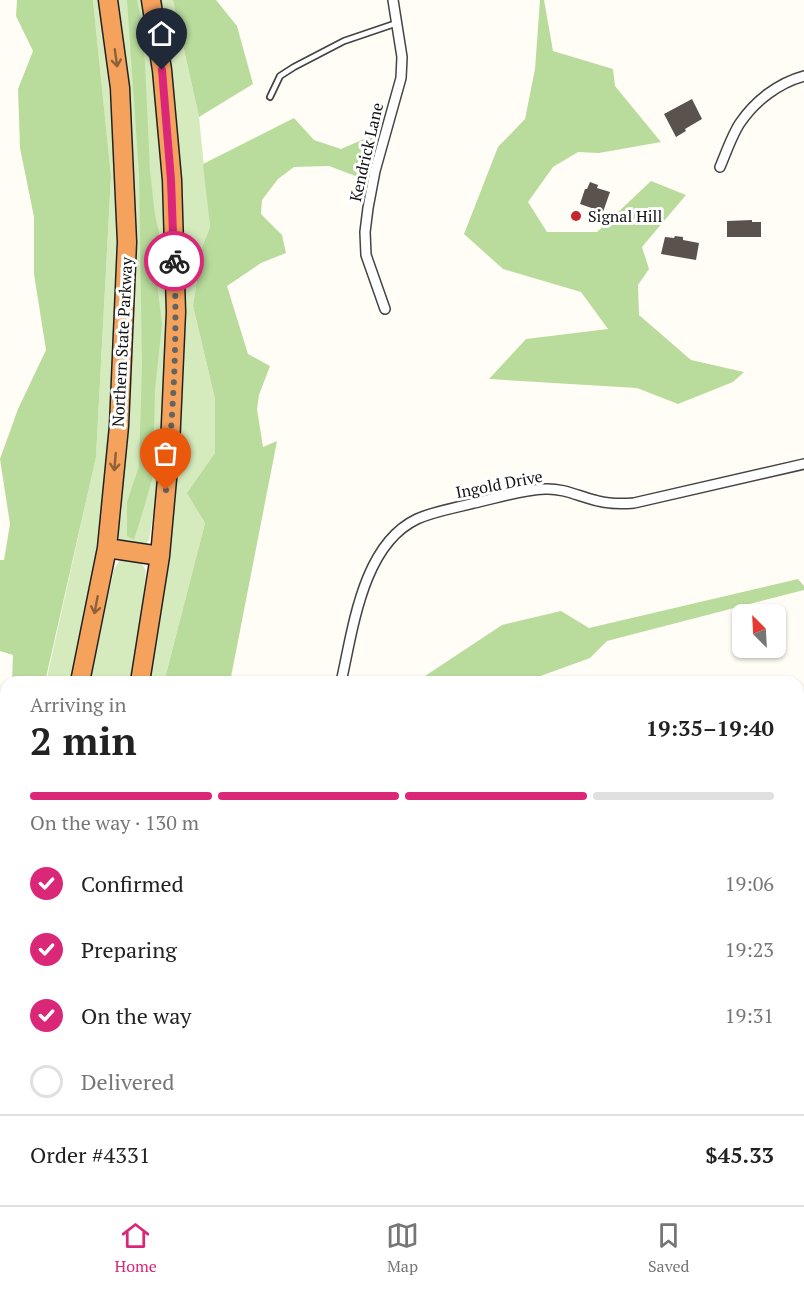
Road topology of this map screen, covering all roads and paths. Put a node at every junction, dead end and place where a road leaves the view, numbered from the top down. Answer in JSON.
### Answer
{"nodes":[{"id":1,"x":108,"y":0,"type":"edge"},
{"id":2,"x":151,"y":0,"type":"edge"},
{"id":3,"x":393,"y":0,"type":"edge"},
{"id":4,"x":397,"y":23,"type":"junction"},
{"id":5,"x":804,"y":76,"type":"edge"},
{"id":6,"x":270,"y":97,"type":"dead end"},
{"id":7,"x":720,"y":166,"type":"dead end"},
{"id":8,"x":385,"y":309,"type":"dead end"},
{"id":9,"x":804,"y":464,"type":"edge"},
{"id":10,"x":107,"y":548,"type":"junction"},
{"id":11,"x":160,"y":556,"type":"junction"},
{"id":12,"x":81,"y":676,"type":"edge"},
{"id":13,"x":141,"y":676,"type":"edge"},
{"id":14,"x":342,"y":676,"type":"edge"}],
"edges":[{"from":1,"to":10,"type":"highway","name":"Northern State Parkway","one_way":true},
{"from":2,"to":11,"type":"highway"},
{"from":3,"to":4,"type":"street","name":"Kendrick Lane"},
{"from":4,"to":6,"type":"lane"},
{"from":4,"to":8,"type":"street","name":"Kendrick Lane"},
{"from":5,"to":7,"type":"street"},
{"from":9,"to":14,"type":"street","name":"Ingold Drive"},
{"from":10,"to":11,"type":"highway"},
{"from":10,"to":12,"type":"highway","name":"Northern State Parkway","one_way":true},
{"from":11,"to":13,"type":"highway"}]}
